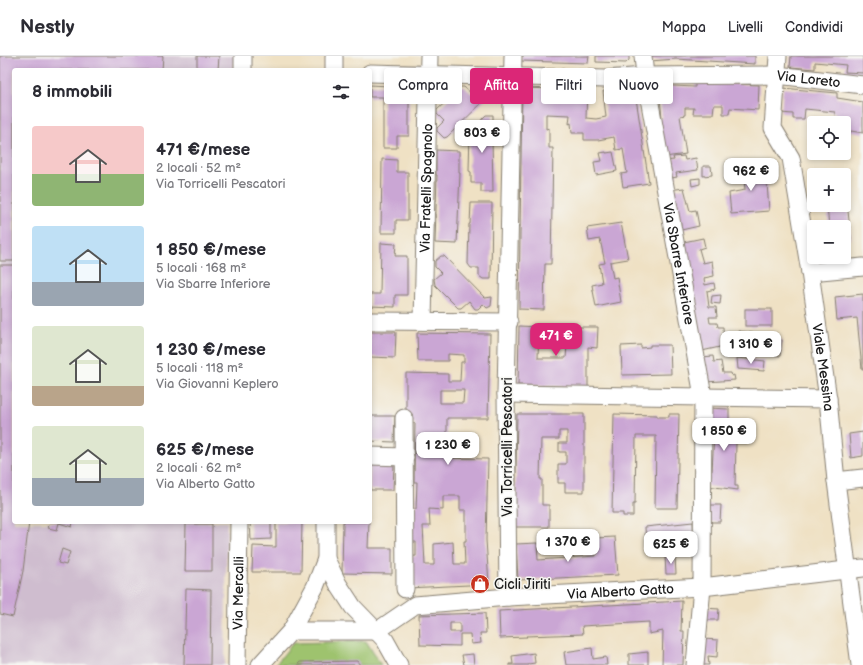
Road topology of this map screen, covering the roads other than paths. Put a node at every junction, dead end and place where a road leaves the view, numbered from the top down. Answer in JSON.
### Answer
{"nodes":[{"id":1,"x":243,"y":56,"type":"edge"},
{"id":2,"x":334,"y":56,"type":"edge"},
{"id":3,"x":429,"y":56,"type":"edge"},
{"id":4,"x":513,"y":56,"type":"edge"},
{"id":5,"x":643,"y":56,"type":"edge"},
{"id":6,"x":778,"y":56,"type":"edge"},
{"id":7,"x":243,"y":68,"type":"edge"},
{"id":8,"x":334,"y":68,"type":"edge"},
{"id":9,"x":429,"y":68,"type":"edge"},
{"id":10,"x":513,"y":68,"type":"edge"},
{"id":11,"x":644,"y":68,"type":"edge"},
{"id":12,"x":372,"y":73,"type":"edge"},
{"id":13,"x":384,"y":73,"type":"edge"},
{"id":14,"x":673,"y":76,"type":"edge"},
{"id":15,"x":777,"y":76,"type":"junction"},
{"id":16,"x":533,"y":77,"type":"edge"},
{"id":17,"x":604,"y":79,"type":"edge"},
{"id":18,"x":863,"y":85,"type":"edge"},
{"id":19,"x":428,"y":104,"type":"edge"},
{"id":20,"x":513,"y":104,"type":"edge"},
{"id":21,"x":650,"y":104,"type":"edge"},
{"id":22,"x":863,"y":267,"type":"edge"},
{"id":23,"x":810,"y":272,"type":"junction"},
{"id":24,"x":372,"y":321,"type":"edge"},
{"id":25,"x":423,"y":321,"type":"junction"},
{"id":26,"x":509,"y":322,"type":"junction"},
{"id":27,"x":506,"y":394,"type":"junction"},
{"id":28,"x":703,"y":396,"type":"junction"},
{"id":29,"x":828,"y":399,"type":"junction"},
{"id":30,"x":404,"y":418,"type":"dead end"},
{"id":31,"x":372,"y":456,"type":"edge"},
{"id":32,"x":405,"y":457,"type":"junction"},
{"id":33,"x":863,"y":478,"type":"edge"},
{"id":34,"x":836,"y":481,"type":"junction"},
{"id":35,"x":239,"y":524,"type":"edge"},
{"id":36,"x":326,"y":524,"type":"edge"},
{"id":37,"x":326,"y":559,"type":"junction"},
{"id":38,"x":856,"y":577,"type":"edge"},
{"id":39,"x":702,"y":587,"type":"junction"},
{"id":40,"x":405,"y":589,"type":"dead end"},
{"id":41,"x":508,"y":597,"type":"junction"},
{"id":42,"x":291,"y":631,"type":"junction"},
{"id":43,"x":377,"y":631,"type":"junction"},
{"id":44,"x":237,"y":665,"type":"edge"},
{"id":45,"x":260,"y":665,"type":"edge"},
{"id":46,"x":399,"y":665,"type":"edge"},
{"id":47,"x":695,"y":665,"type":"edge"},
{"id":48,"x":860,"y":665,"type":"edge"}],
"edges":[{"from":1,"to":7,"type":"street"},
{"from":2,"to":8,"type":"street"},
{"from":3,"to":9,"type":"street","name":"Via Fratelli Spagnolo"},
{"from":4,"to":10,"type":"street","name":"Via Torricelli Pescatori"},
{"from":5,"to":11,"type":"street","name":"Via Sbarre Inferiore"},
{"from":6,"to":15,"type":"street","name":"Viale Messina"},
{"from":12,"to":13,"type":"street","name":"Via Loreto"},
{"from":14,"to":15,"type":"street","name":"Via Loreto"},
{"from":15,"to":18,"type":"street","name":"Via Loreto"},
{"from":15,"to":23,"type":"street","name":"Viale Messina"},
{"from":16,"to":17,"type":"street","name":"Via Loreto"},
{"from":19,"to":25,"type":"street","name":"Via Fratelli Spagnolo"},
{"from":20,"to":26,"type":"street","name":"Via Torricelli Pescatori"},
{"from":21,"to":28,"type":"street","name":"Via Sbarre Inferiore"},
{"from":22,"to":23,"type":"street"},
{"from":23,"to":29,"type":"street","name":"Viale Messina"},
{"from":24,"to":25,"type":"street"},
{"from":25,"to":26,"type":"street"},
{"from":26,"to":27,"type":"street","name":"Via Torricelli Pescatori"},
{"from":27,"to":28,"type":"street"},
{"from":27,"to":41,"type":"street","name":"Via Torricelli Pescatori"},
{"from":28,"to":29,"type":"street"},
{"from":28,"to":39,"type":"street","name":"Via Sbarre Inferiore"},
{"from":29,"to":34,"type":"street","name":"Viale Messina"},
{"from":30,"to":32,"type":"street"},
{"from":31,"to":32,"type":"street"},
{"from":32,"to":40,"type":"street"},
{"from":33,"to":34,"type":"street"},
{"from":34,"to":38,"type":"street","name":"Viale Messina"},
{"from":35,"to":44,"type":"street","name":"Via Mercalli"},
{"from":36,"to":37,"type":"street"},
{"from":37,"to":42,"type":"street"},
{"from":37,"to":43,"type":"street"},
{"from":38,"to":39,"type":"street","name":"Via Alberto Gatto"},
{"from":38,"to":48,"type":"street","name":"Viale Messina"},
{"from":39,"to":41,"type":"street","name":"Via Alberto Gatto"},
{"from":39,"to":47,"type":"street","name":"Via Sbarre Inferiore"},
{"from":41,"to":43,"type":"street","name":"Via Alberto Gatto"},
{"from":42,"to":43,"type":"street"},
{"from":42,"to":45,"type":"street"},
{"from":43,"to":46,"type":"street"}]}
